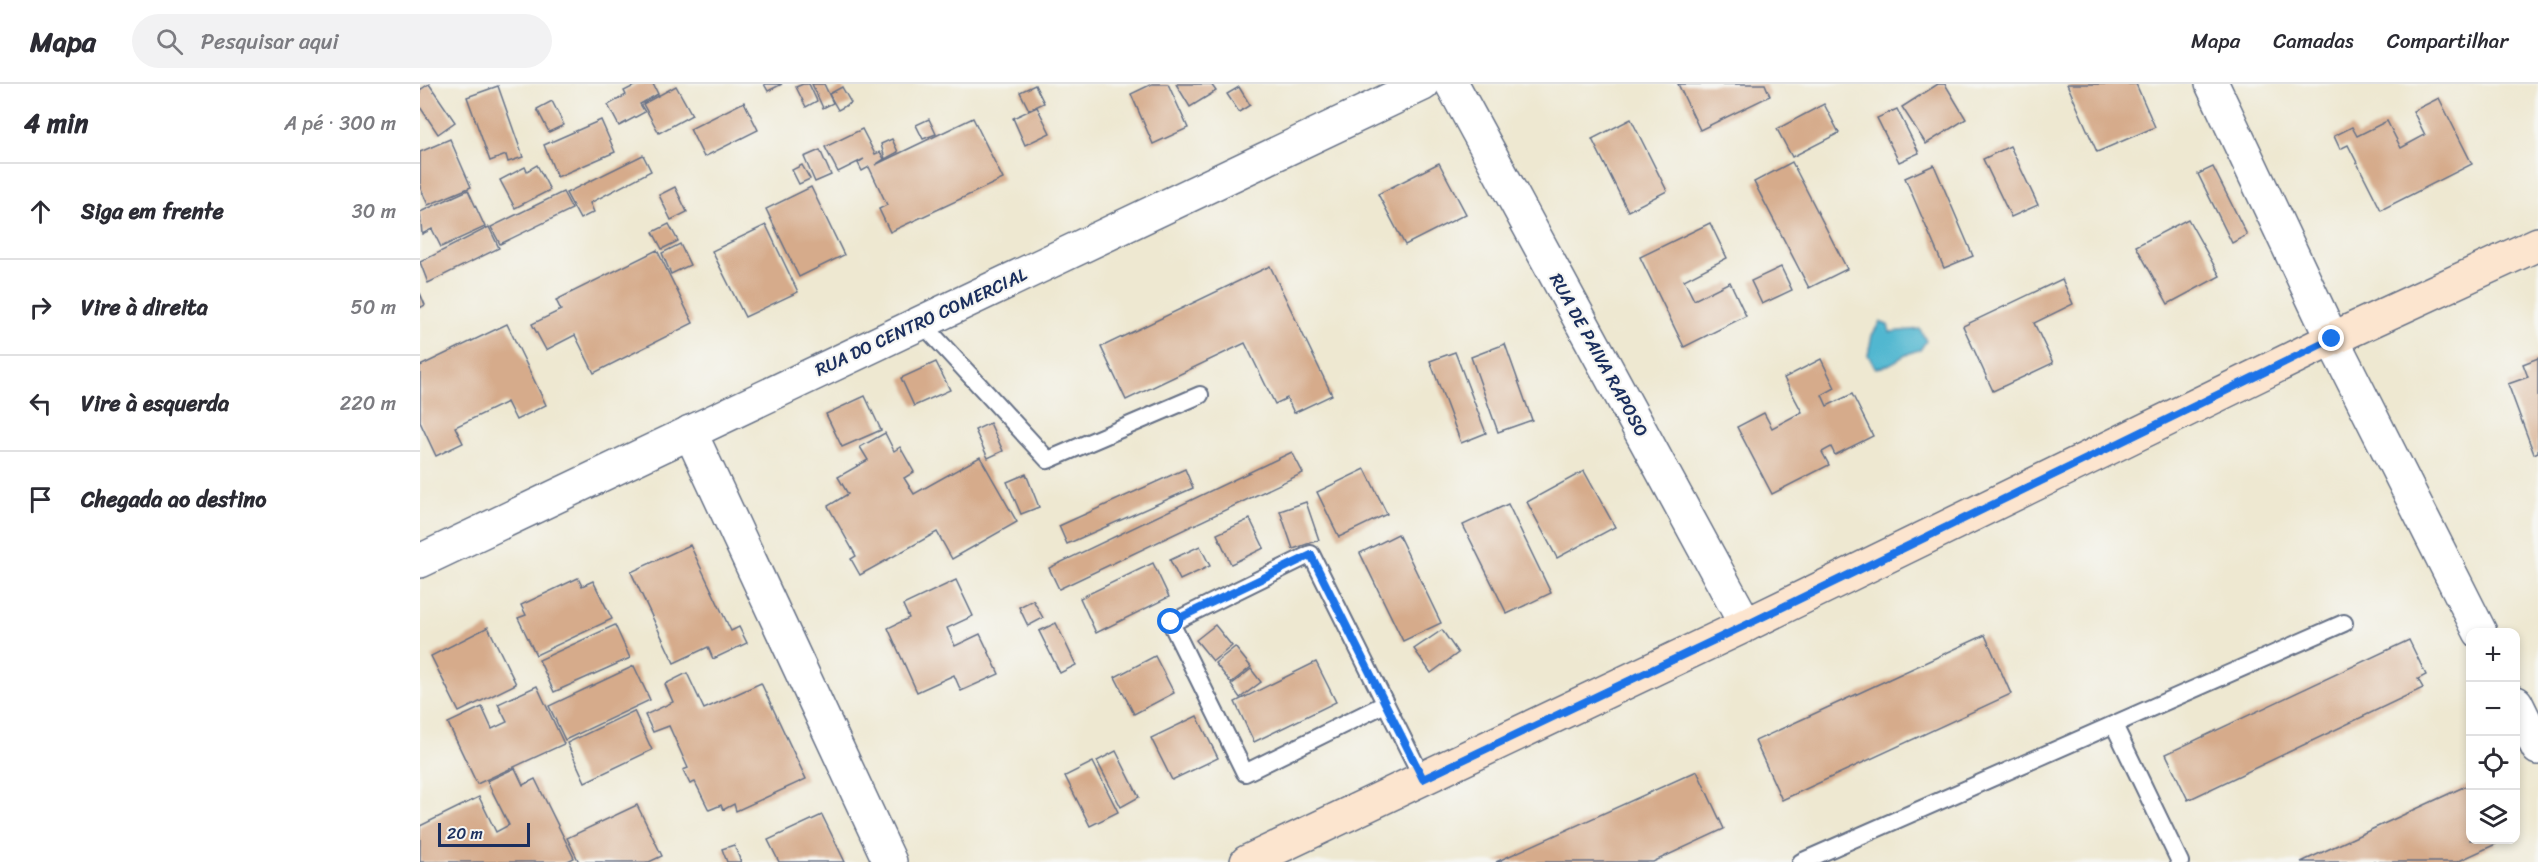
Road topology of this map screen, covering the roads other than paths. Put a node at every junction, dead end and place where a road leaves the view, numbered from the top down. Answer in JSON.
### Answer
{"nodes":[{"id":1,"x":1423,"y":84,"type":"edge"},
{"id":2,"x":1452,"y":84,"type":"edge"},
{"id":3,"x":2212,"y":84,"type":"edge"},
{"id":4,"x":2538,"y":244,"type":"edge"},
{"id":5,"x":921,"y":322,"type":"junction"},
{"id":6,"x":2332,"y":339,"type":"junction"},
{"id":7,"x":1200,"y":394,"type":"dead end"},
{"id":8,"x":690,"y":432,"type":"junction"},
{"id":9,"x":420,"y":561,"type":"edge"},
{"id":10,"x":2344,"y":623,"type":"dead end"},
{"id":11,"x":1746,"y":625,"type":"junction"},
{"id":12,"x":2477,"y":628,"type":"edge"},
{"id":13,"x":1385,"y":704,"type":"junction"},
{"id":14,"x":2520,"y":711,"type":"edge"},
{"id":15,"x":2114,"y":725,"type":"junction"},
{"id":16,"x":2538,"y":748,"type":"edge"},
{"id":17,"x":1423,"y":779,"type":"junction"},
{"id":18,"x":890,"y":862,"type":"edge"},
{"id":19,"x":1247,"y":862,"type":"edge"},
{"id":20,"x":1801,"y":862,"type":"edge"},
{"id":21,"x":2180,"y":862,"type":"edge"}],
"edges":[{"from":1,"to":5,"type":"street","name":"RUA DO CENTRO COMERCIAL"},
{"from":2,"to":11,"type":"street","name":"RUA DE PAIVA RAPOSO"},
{"from":3,"to":6,"type":"street"},
{"from":4,"to":6,"type":"street"},
{"from":5,"to":7,"type":"lane"},
{"from":5,"to":8,"type":"street","name":"RUA DO CENTRO COMERCIAL"},
{"from":6,"to":11,"type":"street"},
{"from":6,"to":12,"type":"street"},
{"from":8,"to":9,"type":"street","name":"RUA DO CENTRO COMERCIAL"},
{"from":8,"to":18,"type":"street"},
{"from":10,"to":15,"type":"lane"},
{"from":11,"to":17,"type":"street"},
{"from":13,"to":13,"type":"lane"},
{"from":13,"to":17,"type":"lane"},
{"from":14,"to":16,"type":"street"},
{"from":15,"to":20,"type":"lane"},
{"from":15,"to":21,"type":"lane"},
{"from":17,"to":19,"type":"street"}]}
